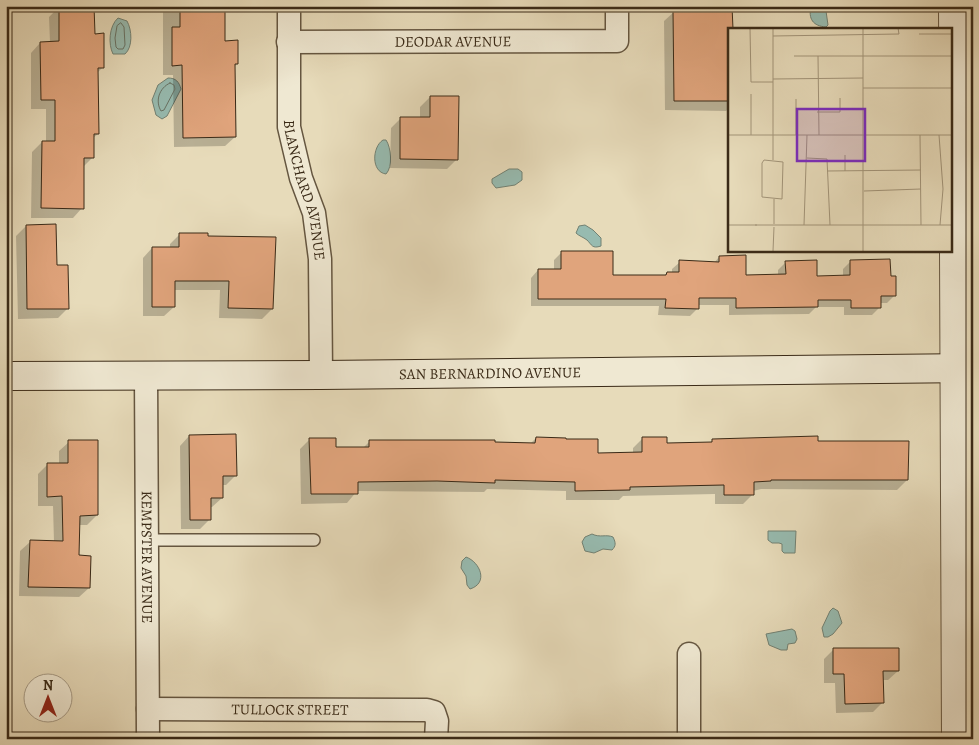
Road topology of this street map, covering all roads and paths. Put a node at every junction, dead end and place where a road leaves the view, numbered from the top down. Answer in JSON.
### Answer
{"nodes":[{"id":1,"x":289,"y":6,"type":"edge"},
{"id":2,"x":617,"y":6,"type":"edge"},
{"id":3,"x":953,"y":6,"type":"edge"},
{"id":4,"x":288,"y":42,"type":"junction"},
{"id":5,"x":963,"y":368,"type":"edge"},
{"id":6,"x":146,"y":375,"type":"junction"},
{"id":7,"x":321,"y":375,"type":"junction"},
{"id":8,"x":6,"y":376,"type":"edge"},
{"id":9,"x":147,"y":540,"type":"junction"},
{"id":10,"x":314,"y":540,"type":"dead end"},
{"id":11,"x":689,"y":654,"type":"dead end"},
{"id":12,"x":148,"y":708,"type":"junction"},
{"id":13,"x":148,"y":739,"type":"edge"},
{"id":14,"x":436,"y":739,"type":"edge"},
{"id":15,"x":690,"y":739,"type":"edge"},
{"id":16,"x":956,"y":739,"type":"edge"}],
"edges":[{"from":1,"to":4,"type":"street","name":"BLANCHARD AVENUE"},
{"from":2,"to":4,"type":"street","name":"DEODAR AVENUE"},
{"from":3,"to":5,"type":"main road"},
{"from":4,"to":7,"type":"street","name":"BLANCHARD AVENUE"},
{"from":5,"to":7,"type":"main road","name":"SAN BERNARDINO AVENUE"},
{"from":5,"to":16,"type":"main road"},
{"from":6,"to":7,"type":"main road","name":"SAN BERNARDINO AVENUE"},
{"from":6,"to":8,"type":"main road","name":"SAN BERNARDINO AVENUE"},
{"from":6,"to":9,"type":"street","name":"KEMPSTER AVENUE"},
{"from":9,"to":10,"type":"lane"},
{"from":9,"to":12,"type":"street","name":"KEMPSTER AVENUE"},
{"from":11,"to":15,"type":"street"},
{"from":12,"to":13,"type":"street","name":"KEMPSTER AVENUE"},
{"from":12,"to":14,"type":"street","name":"TULLOCK STREET"}]}
